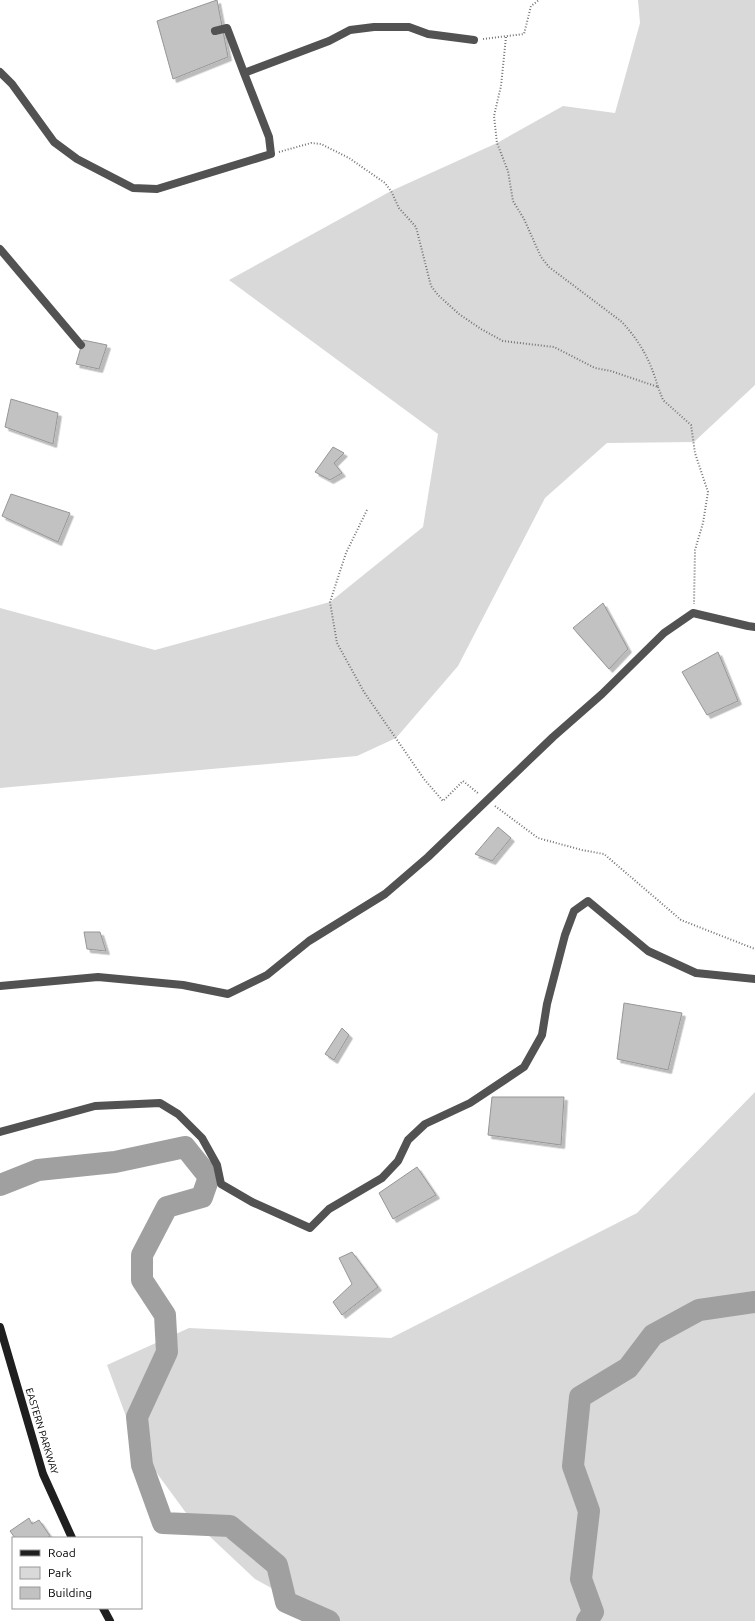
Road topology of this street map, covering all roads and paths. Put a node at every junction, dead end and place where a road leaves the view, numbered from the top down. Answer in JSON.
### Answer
{"nodes":[{"id":1,"x":539,"y":0,"type":"edge"},
{"id":2,"x":215,"y":31,"type":"dead end"},
{"id":3,"x":506,"y":36,"type":"junction"},
{"id":4,"x":474,"y":40,"type":"joint"},
{"id":5,"x":0,"y":72,"type":"edge"},
{"id":6,"x":244,"y":73,"type":"junction"},
{"id":7,"x":270,"y":154,"type":"junction"},
{"id":8,"x":0,"y":249,"type":"edge"},
{"id":9,"x":81,"y":345,"type":"dead end"},
{"id":10,"x":658,"y":387,"type":"junction"},
{"id":11,"x":367,"y":510,"type":"dead end"},
{"id":12,"x":693,"y":613,"type":"junction"},
{"id":13,"x":755,"y":627,"type":"edge"},
{"id":14,"x":487,"y":801,"type":"junction"},
{"id":15,"x":755,"y":948,"type":"edge"},
{"id":16,"x":755,"y":979,"type":"edge"},
{"id":17,"x":0,"y":986,"type":"edge"},
{"id":18,"x":0,"y":1132,"type":"edge"},
{"id":19,"x":0,"y":1327,"type":"edge"},
{"id":20,"x":72,"y":1537,"type":"edge"},
{"id":21,"x":104,"y":1609,"type":"edge"},
{"id":22,"x":110,"y":1621,"type":"edge"}],
"edges":[{"from":1,"to":3,"type":"path"},
{"from":2,"to":6,"type":"street"},
{"from":3,"to":4,"type":"path"},
{"from":3,"to":10,"type":"path"},
{"from":4,"to":6,"type":"street"},
{"from":5,"to":7,"type":"street"},
{"from":6,"to":7,"type":"street"},
{"from":7,"to":10,"type":"path"},
{"from":8,"to":9,"type":"street"},
{"from":10,"to":12,"type":"path"},
{"from":11,"to":14,"type":"path"},
{"from":12,"to":13,"type":"street"},
{"from":12,"to":14,"type":"street"},
{"from":14,"to":15,"type":"path"},
{"from":14,"to":17,"type":"street"},
{"from":16,"to":18,"type":"street"},
{"from":19,"to":20,"type":"street","name":"EASTERN PARKWAY"},
{"from":21,"to":22,"type":"street"}]}
